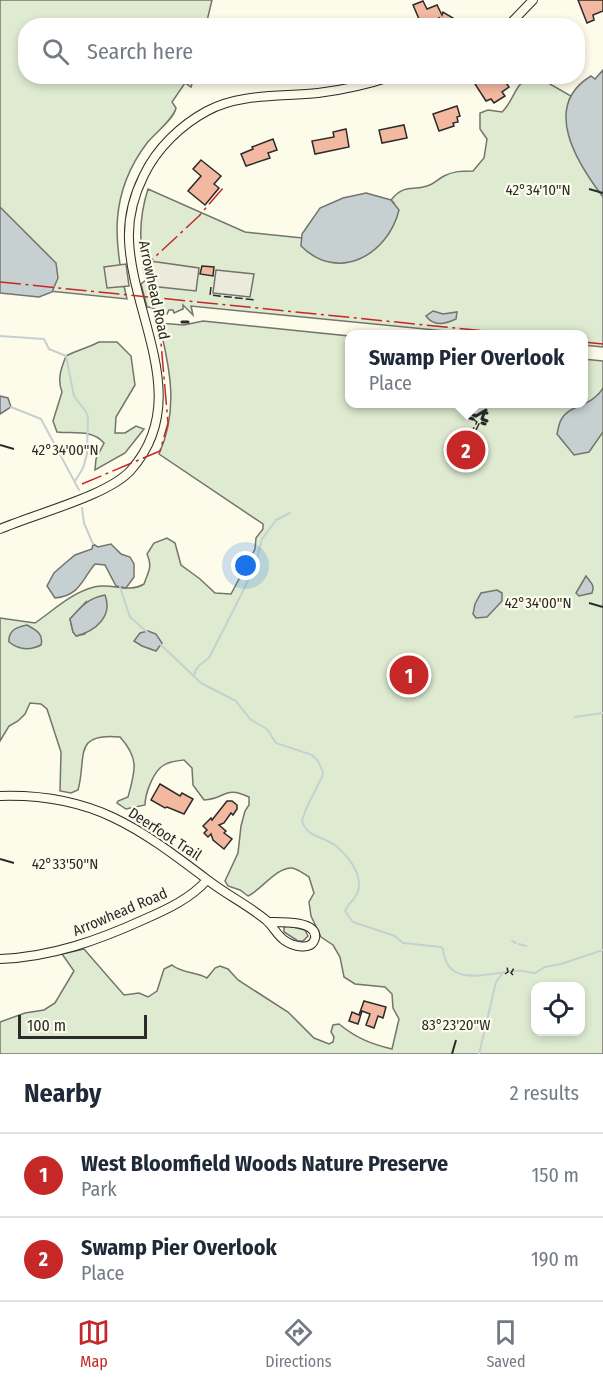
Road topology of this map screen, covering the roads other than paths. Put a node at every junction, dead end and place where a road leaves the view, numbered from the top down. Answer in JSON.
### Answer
{"nodes":[{"id":1,"x":533,"y":0,"type":"edge"},
{"id":2,"x":516,"y":18,"type":"edge"},
{"id":3,"x":358,"y":84,"type":"edge"},
{"id":4,"x":0,"y":529,"type":"edge"},
{"id":5,"x":0,"y":796,"type":"edge"},
{"id":6,"x":207,"y":880,"type":"junction"},
{"id":7,"x":268,"y":922,"type":"junction"},
{"id":8,"x":0,"y":959,"type":"edge"}],
"edges":[{"from":1,"to":2,"type":"street"},
{"from":3,"to":4,"type":"street","name":"Arrowhead Road"},
{"from":5,"to":6,"type":"street","name":"Deerfoot Trail"},
{"from":6,"to":7,"type":"street","name":"Deerfoot Trail"},
{"from":6,"to":8,"type":"street","name":"Arrowhead Road"},
{"from":7,"to":7,"type":"street","name":"Deerfoot Trail"}]}
